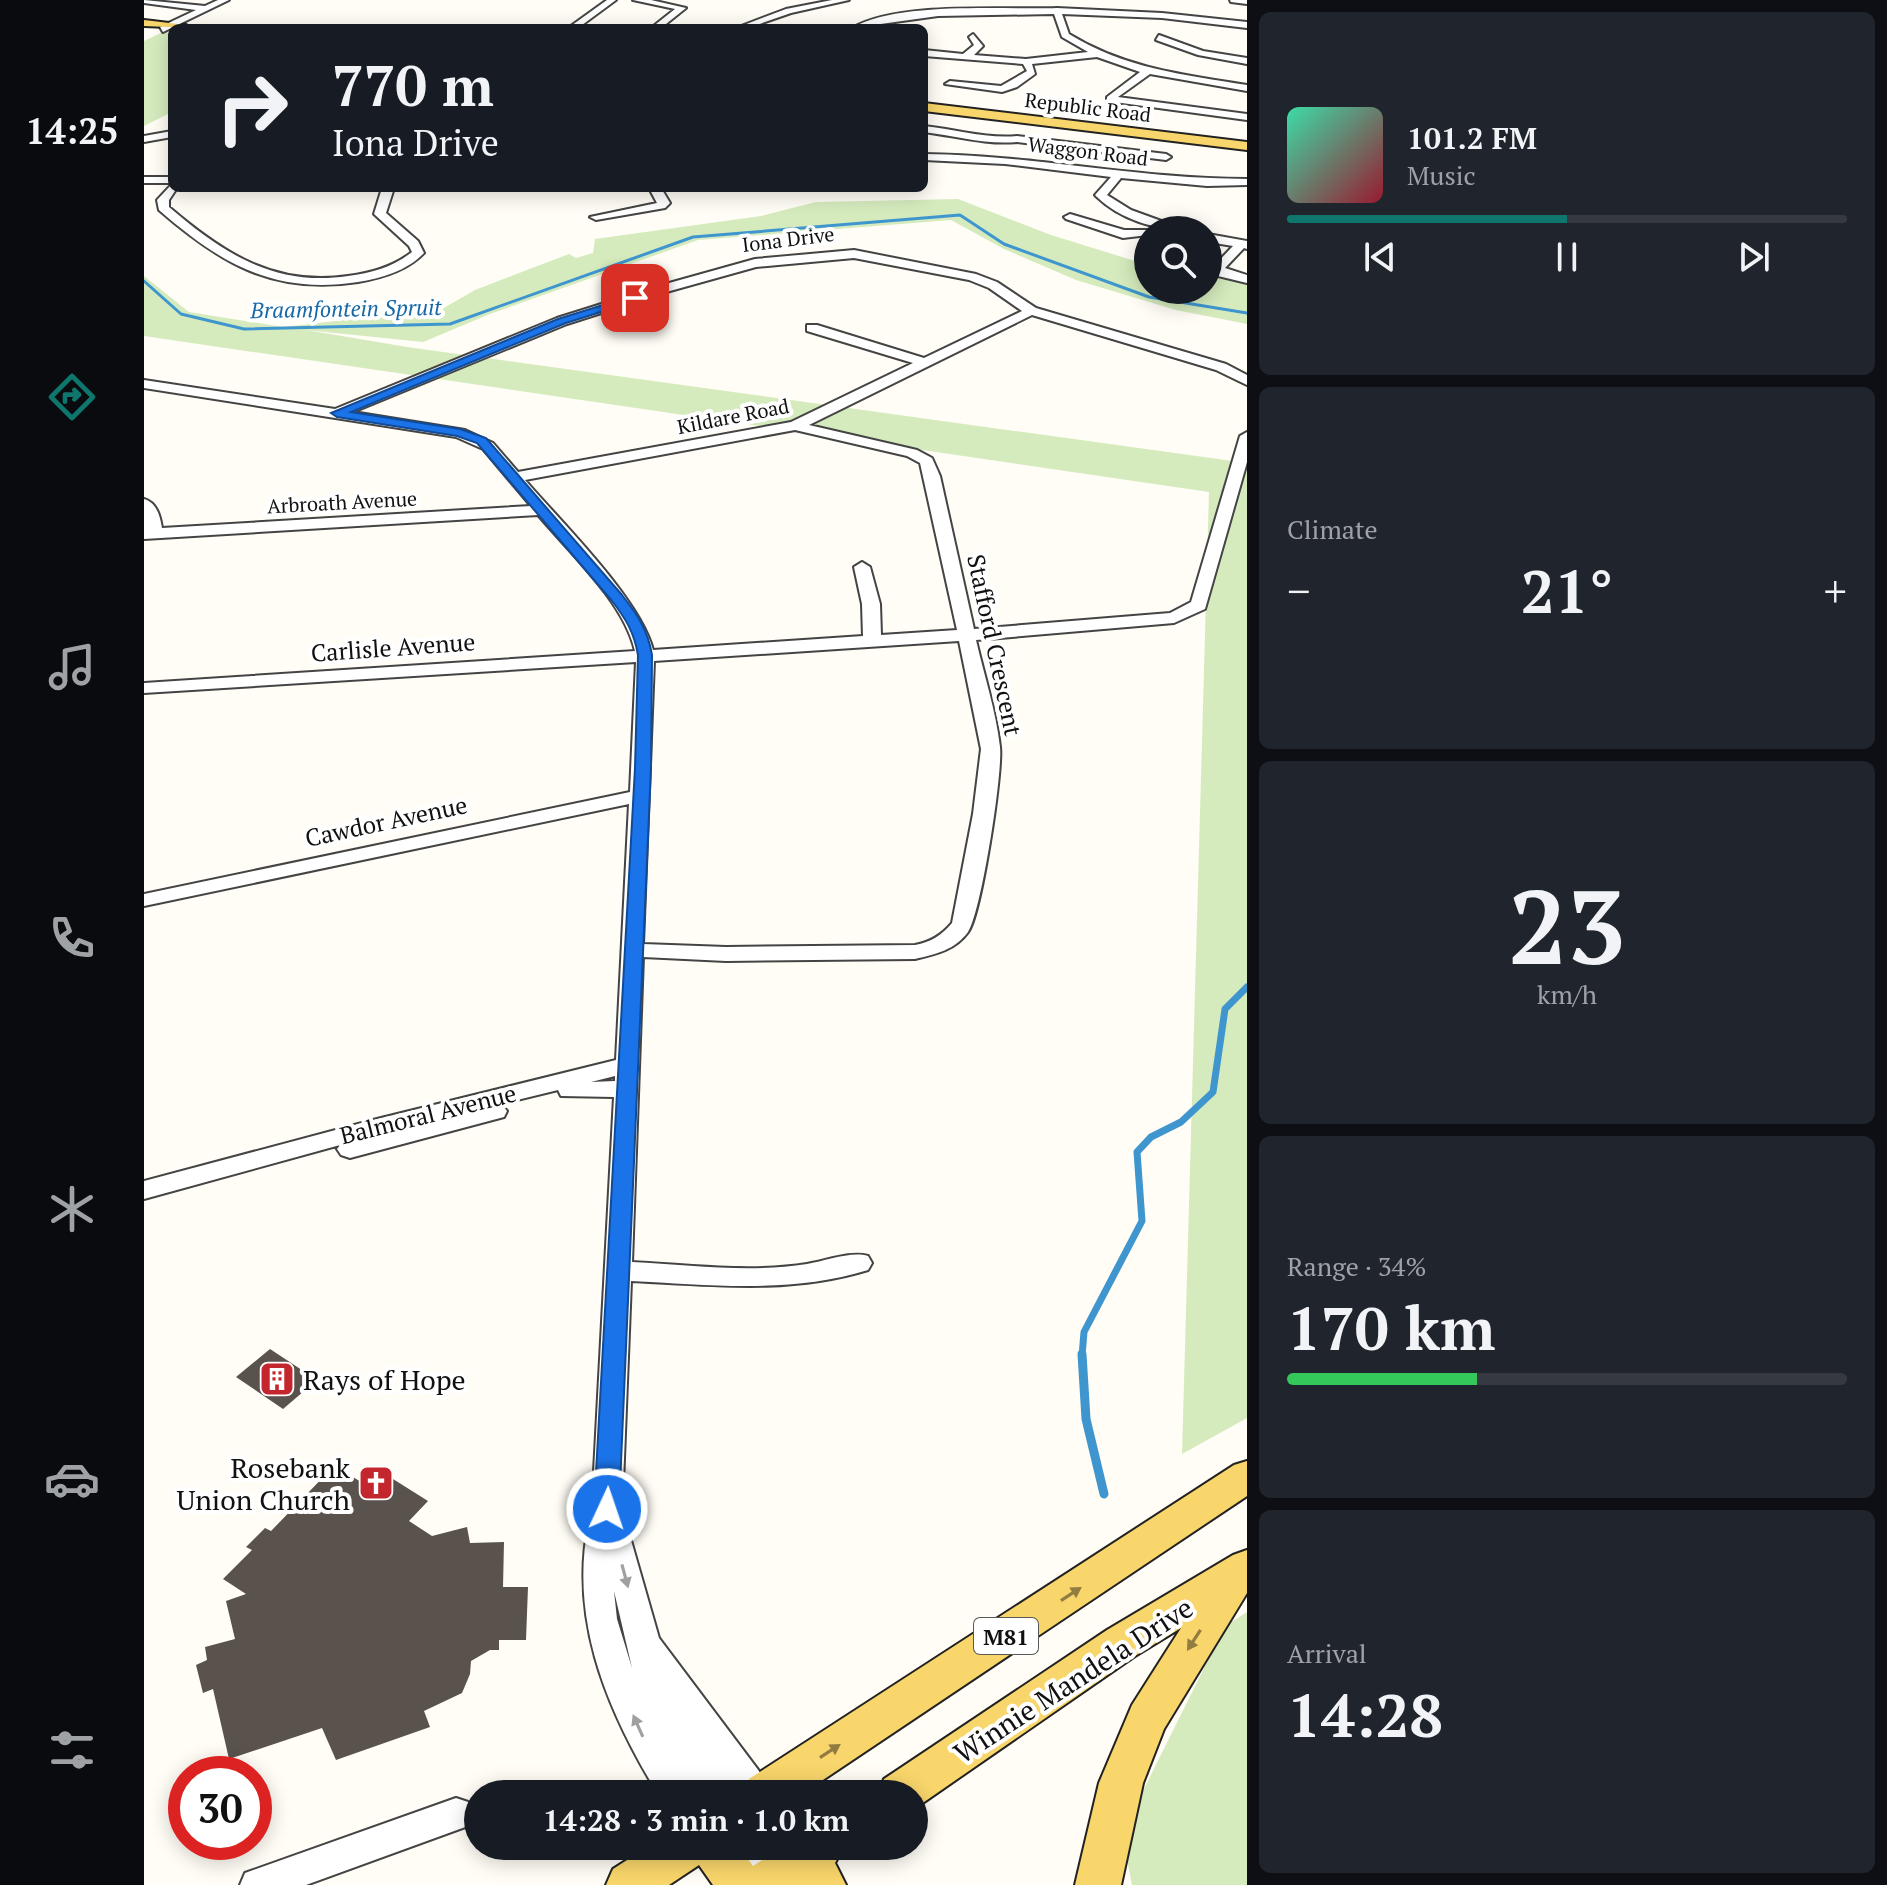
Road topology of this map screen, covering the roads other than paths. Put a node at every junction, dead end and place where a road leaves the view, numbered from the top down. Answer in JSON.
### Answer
{"nodes":[{"id":1,"x":225,"y":0,"type":"edge"},
{"id":2,"x":612,"y":0,"type":"edge"},
{"id":3,"x":637,"y":0,"type":"edge"},
{"id":4,"x":845,"y":0,"type":"edge"},
{"id":5,"x":1146,"y":0,"type":"edge"},
{"id":6,"x":1234,"y":0,"type":"edge"},
{"id":7,"x":144,"y":1,"type":"edge"},
{"id":8,"x":1247,"y":2,"type":"edge"},
{"id":9,"x":787,"y":3,"type":"dead end"},
{"id":10,"x":806,"y":7,"type":"junction"},
{"id":11,"x":205,"y":9,"type":"junction"},
{"id":12,"x":1057,"y":11,"type":"junction"},
{"id":13,"x":1140,"y":14,"type":"junction"},
{"id":14,"x":176,"y":24,"type":"edge"},
{"id":15,"x":578,"y":24,"type":"edge"},
{"id":16,"x":660,"y":24,"type":"edge"},
{"id":17,"x":753,"y":24,"type":"edge"},
{"id":18,"x":874,"y":24,"type":"edge"},
{"id":19,"x":144,"y":25,"type":"edge"},
{"id":20,"x":1247,"y":25,"type":"edge"},
{"id":21,"x":168,"y":28,"type":"edge"},
{"id":22,"x":973,"y":37,"type":"dead end"},
{"id":23,"x":1159,"y":38,"type":"dead end"},
{"id":24,"x":928,"y":53,"type":"edge"},
{"id":25,"x":1101,"y":54,"type":"junction"},
{"id":26,"x":965,"y":57,"type":"junction"},
{"id":27,"x":1247,"y":61,"type":"edge"},
{"id":28,"x":1026,"y":62,"type":"junction"},
{"id":29,"x":1147,"y":72,"type":"junction"},
{"id":30,"x":950,"y":84,"type":"dead end"},
{"id":31,"x":1247,"y":88,"type":"edge"},
{"id":32,"x":928,"y":101,"type":"edge"},
{"id":33,"x":928,"y":107,"type":"edge"},
{"id":34,"x":1247,"y":117,"type":"edge"},
{"id":35,"x":928,"y":130,"type":"edge"},
{"id":36,"x":168,"y":135,"type":"edge"},
{"id":37,"x":144,"y":139,"type":"edge"},
{"id":38,"x":1245,"y":140,"type":"edge"},
{"id":39,"x":996,"y":141,"type":"junction"},
{"id":40,"x":928,"y":157,"type":"edge"},
{"id":41,"x":1166,"y":157,"type":"dead end"},
{"id":42,"x":995,"y":159,"type":"junction"},
{"id":43,"x":1120,"y":173,"type":"junction"},
{"id":44,"x":144,"y":180,"type":"edge"},
{"id":45,"x":168,"y":180,"type":"edge"},
{"id":46,"x":1246,"y":183,"type":"edge"},
{"id":47,"x":169,"y":192,"type":"edge"},
{"id":48,"x":387,"y":192,"type":"edge"},
{"id":49,"x":657,"y":192,"type":"edge"},
{"id":50,"x":1141,"y":216,"type":"edge"},
{"id":51,"x":596,"y":217,"type":"dead end"},
{"id":52,"x":1070,"y":217,"type":"dead end"},
{"id":53,"x":1134,"y":233,"type":"edge"},
{"id":54,"x":1222,"y":240,"type":"edge"},
{"id":55,"x":1244,"y":244,"type":"edge"},
{"id":56,"x":1247,"y":279,"type":"edge"},
{"id":57,"x":1031,"y":311,"type":"junction"},
{"id":58,"x":812,"y":328,"type":"dead end"},
{"id":59,"x":926,"y":363,"type":"junction"},
{"id":60,"x":1247,"y":381,"type":"edge"},
{"id":61,"x":144,"y":384,"type":"edge"},
{"id":62,"x":337,"y":413,"type":"junction"},
{"id":63,"x":795,"y":426,"type":"junction"},
{"id":64,"x":1247,"y":436,"type":"edge"},
{"id":65,"x":515,"y":477,"type":"junction"},
{"id":66,"x":144,"y":504,"type":"edge"},
{"id":67,"x":542,"y":510,"type":"junction"},
{"id":68,"x":150,"y":534,"type":"edge"},
{"id":69,"x":862,"y":567,"type":"dead end"},
{"id":70,"x":967,"y":635,"type":"junction"},
{"id":71,"x":872,"y":641,"type":"junction"},
{"id":72,"x":645,"y":655,"type":"junction"},
{"id":73,"x":144,"y":688,"type":"edge"},
{"id":74,"x":640,"y":796,"type":"junction"},
{"id":75,"x":144,"y":900,"type":"edge"},
{"id":76,"x":632,"y":950,"type":"junction"},
{"id":77,"x":627,"y":1077,"type":"junction"},
{"id":78,"x":144,"y":1190,"type":"edge"},
{"id":79,"x":859,"y":1263,"type":"dead end"},
{"id":80,"x":620,"y":1271,"type":"junction"},
{"id":81,"x":1247,"y":1476,"type":"edge"},
{"id":82,"x":607,"y":1509,"type":"junction"},
{"id":83,"x":1242,"y":1571,"type":"edge"},
{"id":84,"x":644,"y":1643,"type":"junction"},
{"id":85,"x":669,"y":1780,"type":"edge"},
{"id":86,"x":706,"y":1780,"type":"edge"},
{"id":87,"x":746,"y":1780,"type":"edge"},
{"id":88,"x":786,"y":1780,"type":"edge"},
{"id":89,"x":920,"y":1780,"type":"edge"},
{"id":90,"x":456,"y":1814,"type":"dead end"},
{"id":91,"x":667,"y":1860,"type":"edge"},
{"id":92,"x":763,"y":1860,"type":"edge"},
{"id":93,"x":784,"y":1866,"type":"edge"},
{"id":94,"x":258,"y":1885,"type":"edge"},
{"id":95,"x":629,"y":1885,"type":"edge"},
{"id":96,"x":1098,"y":1885,"type":"edge"}],
"edges":[{"from":1,"to":11,"type":"street"},
{"from":2,"to":15,"type":"street"},
{"from":3,"to":16,"type":"street"},
{"from":4,"to":10,"type":"street"},
{"from":5,"to":13,"type":"street"},
{"from":6,"to":8,"type":"street"},
{"from":7,"to":11,"type":"street"},
{"from":9,"to":10,"type":"street"},
{"from":10,"to":17,"type":"street"},
{"from":11,"to":14,"type":"street"},
{"from":12,"to":13,"type":"street"},
{"from":12,"to":18,"type":"street"},
{"from":12,"to":25,"type":"street"},
{"from":13,"to":20,"type":"street"},
{"from":19,"to":21,"type":"main road"},
{"from":22,"to":26,"type":"street"},
{"from":23,"to":27,"type":"street"},
{"from":24,"to":26,"type":"street"},
{"from":25,"to":28,"type":"street"},
{"from":25,"to":29,"type":"street"},
{"from":26,"to":28,"type":"street"},
{"from":28,"to":30,"type":"street"},
{"from":29,"to":31,"type":"street"},
{"from":29,"to":34,"type":"street"},
{"from":32,"to":38,"type":"main road","name":"Republic Road"},
{"from":33,"to":38,"type":"main road","name":"Republic Road"},
{"from":35,"to":39,"type":"street"},
{"from":36,"to":37,"type":"street"},
{"from":39,"to":41,"type":"street"},
{"from":39,"to":42,"type":"street"},
{"from":40,"to":42,"type":"street","name":"Waggon Road"},
{"from":42,"to":43,"type":"street","name":"Waggon Road"},
{"from":43,"to":46,"type":"street","name":"Waggon Road"},
{"from":43,"to":50,"type":"street"},
{"from":44,"to":45,"type":"street"},
{"from":47,"to":48,"type":"street"},
{"from":49,"to":51,"type":"street"},
{"from":52,"to":53,"type":"street"},
{"from":54,"to":55,"type":"street"},
{"from":55,"to":56,"type":"street"},
{"from":57,"to":59,"type":"street","name":"Kildare Road"},
{"from":57,"to":60,"type":"street","name":"Iona Drive"},
{"from":57,"to":62,"type":"street","name":"Iona Drive"},
{"from":58,"to":59,"type":"street"},
{"from":59,"to":63,"type":"street","name":"Kildare Road"},
{"from":61,"to":62,"type":"street"},
{"from":62,"to":65,"type":"street"},
{"from":63,"to":65,"type":"street","name":"Kildare Road"},
{"from":63,"to":70,"type":"street","name":"Stafford Crescent"},
{"from":64,"to":70,"type":"street"},
{"from":65,"to":67,"type":"street"},
{"from":66,"to":68,"type":"street"},
{"from":67,"to":68,"type":"street","name":"Arbroath Avenue"},
{"from":67,"to":72,"type":"street"},
{"from":69,"to":71,"type":"street"},
{"from":70,"to":71,"type":"street"},
{"from":70,"to":76,"type":"street","name":"Stafford Crescent"},
{"from":71,"to":72,"type":"street"},
{"from":72,"to":73,"type":"street","name":"Carlisle Avenue"},
{"from":72,"to":74,"type":"street"},
{"from":74,"to":75,"type":"street","name":"Cawdor Avenue"},
{"from":74,"to":76,"type":"street"},
{"from":76,"to":77,"type":"street"},
{"from":77,"to":78,"type":"street","name":"Balmoral Avenue"},
{"from":77,"to":80,"type":"street"},
{"from":79,"to":80,"type":"street"},
{"from":80,"to":82,"type":"street"},
{"from":88,"to":81,"type":"main road","number":"M81","one_way":true},
{"from":82,"to":84,"type":"street","one_way":true},
{"from":85,"to":82,"type":"street","one_way":true},
{"from":83,"to":89,"type":"main road","name":"Winnie Mandela Drive"},
{"from":83,"to":96,"type":"main road","one_way":true},
{"from":84,"to":86,"type":"street"},
{"from":84,"to":87,"type":"street"},
{"from":90,"to":94,"type":"street"},
{"from":91,"to":95,"type":"main road"},
{"from":92,"to":93,"type":"main road"}]}
